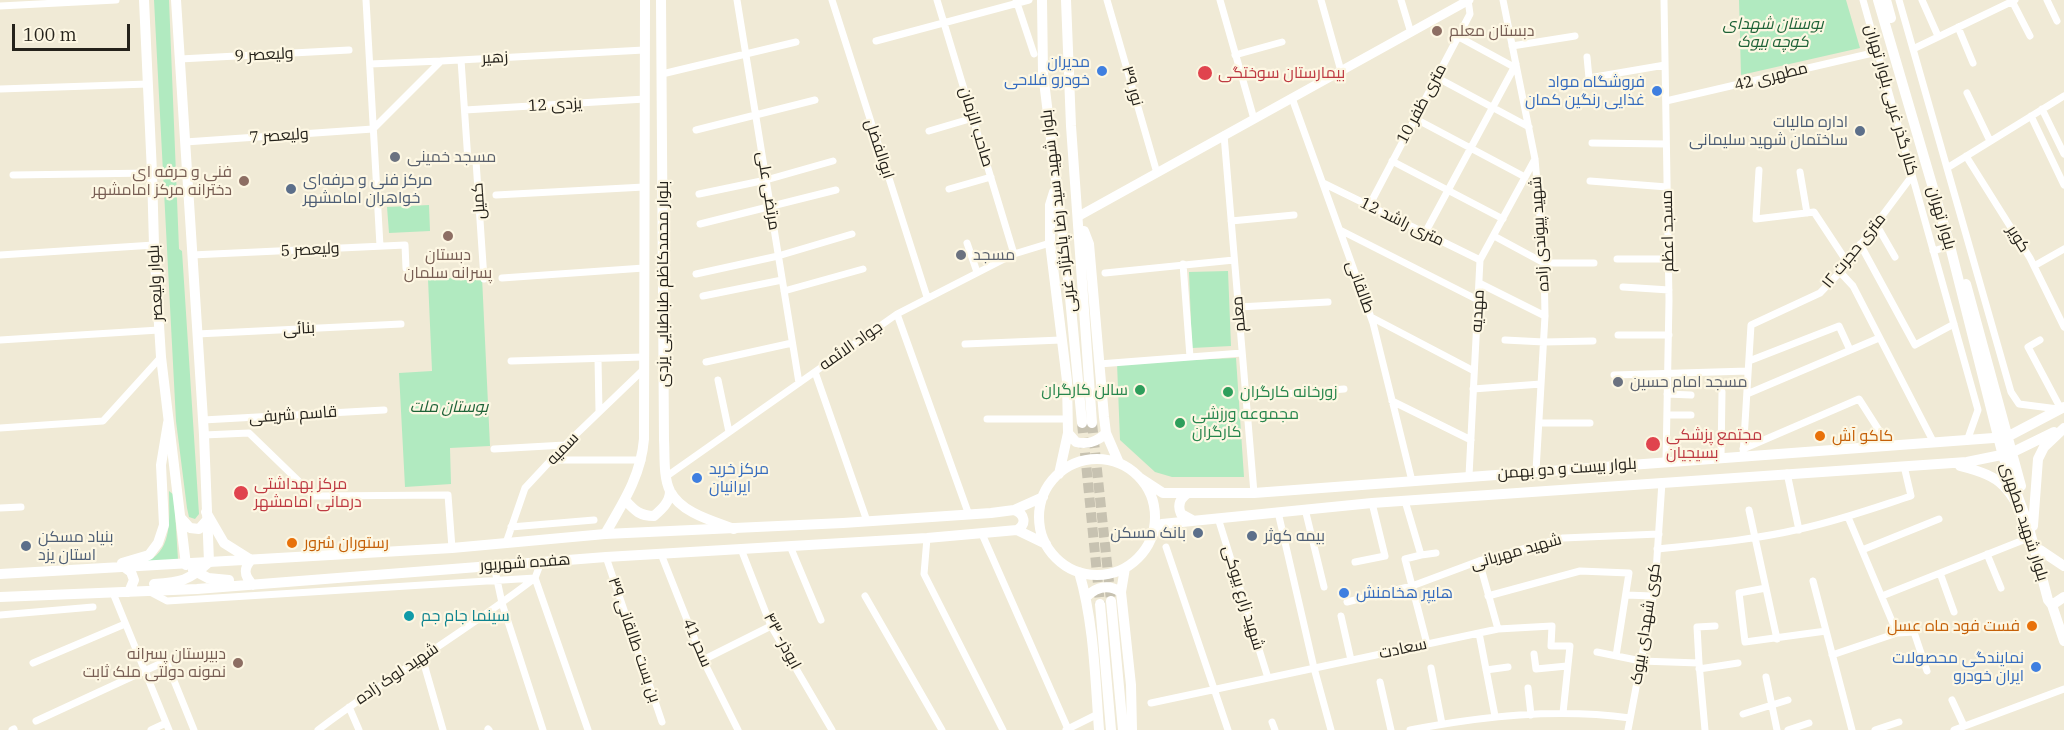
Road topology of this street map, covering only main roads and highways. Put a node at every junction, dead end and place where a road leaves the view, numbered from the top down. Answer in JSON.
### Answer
{"nodes":[{"id":1,"x":144,"y":0,"type":"edge"},
{"id":2,"x":176,"y":0,"type":"edge"},
{"id":3,"x":645,"y":0,"type":"edge"},
{"id":4,"x":661,"y":0,"type":"edge"},
{"id":5,"x":1042,"y":0,"type":"edge"},
{"id":6,"x":1066,"y":0,"type":"edge"},
{"id":7,"x":1878,"y":0,"type":"edge"},
{"id":8,"x":1886,"y":0,"type":"edge"},
{"id":9,"x":1055,"y":186,"type":"junction"},
{"id":10,"x":1078,"y":216,"type":"junction"},
{"id":11,"x":2062,"y":408,"type":"edge"},
{"id":12,"x":168,"y":423,"type":"junction"},
{"id":13,"x":2064,"y":427,"type":"edge"},
{"id":14,"x":1068,"y":433,"type":"junction"},
{"id":15,"x":1106,"y":433,"type":"junction"},
{"id":16,"x":2003,"y":438,"type":"junction"},
{"id":17,"x":2007,"y":454,"type":"junction"},
{"id":18,"x":1762,"y":455,"type":"junction"},
{"id":19,"x":1951,"y":463,"type":"junction"},
{"id":20,"x":1119,"y":464,"type":"junction"},
{"id":21,"x":1512,"y":473,"type":"junction"},
{"id":22,"x":1059,"y":474,"type":"junction"},
{"id":23,"x":1764,"y":475,"type":"junction"},
{"id":24,"x":1140,"y":478,"type":"junction"},
{"id":25,"x":670,"y":491,"type":"junction"},
{"id":26,"x":1188,"y":493,"type":"junction"},
{"id":27,"x":1514,"y":493,"type":"junction"},
{"id":28,"x":1043,"y":496,"type":"junction"},
{"id":29,"x":625,"y":500,"type":"junction"},
{"id":30,"x":1014,"y":510,"type":"junction"},
{"id":31,"x":206,"y":516,"type":"junction"},
{"id":32,"x":180,"y":518,"type":"junction"},
{"id":33,"x":1192,"y":520,"type":"junction"},
{"id":34,"x":734,"y":529,"type":"junction"},
{"id":35,"x":1017,"y":530,"type":"junction"},
{"id":36,"x":2031,"y":530,"type":"junction"},
{"id":37,"x":605,"y":534,"type":"junction"},
{"id":38,"x":1153,"y":534,"type":"junction"},
{"id":39,"x":1046,"y":544,"type":"junction"},
{"id":40,"x":2040,"y":550,"type":"junction"},
{"id":41,"x":251,"y":560,"type":"junction"},
{"id":42,"x":209,"y":562,"type":"junction"},
{"id":43,"x":186,"y":565,"type":"junction"},
{"id":44,"x":2064,"y":566,"type":"edge"},
{"id":45,"x":124,"y":567,"type":"junction"},
{"id":46,"x":101,"y":568,"type":"junction"},
{"id":47,"x":1125,"y":568,"type":"junction"},
{"id":48,"x":197,"y":572,"type":"junction"},
{"id":49,"x":1079,"y":572,"type":"junction"},
{"id":50,"x":0,"y":574,"type":"edge"},
{"id":51,"x":253,"y":585,"type":"junction"},
{"id":52,"x":129,"y":592,"type":"junction"},
{"id":53,"x":1121,"y":592,"type":"junction"},
{"id":54,"x":0,"y":597,"type":"edge"},
{"id":55,"x":1086,"y":597,"type":"junction"},
{"id":56,"x":2064,"y":597,"type":"edge"},
{"id":57,"x":1111,"y":601,"type":"tunnel mouth"},
{"id":58,"x":1100,"y":604,"type":"tunnel mouth"},
{"id":59,"x":2052,"y":604,"type":"junction"},
{"id":60,"x":2064,"y":641,"type":"edge"},
{"id":61,"x":1099,"y":730,"type":"edge"},
{"id":62,"x":1111,"y":730,"type":"edge"},
{"id":63,"x":1123,"y":730,"type":"edge"},
{"id":64,"x":1132,"y":730,"type":"edge"}],
"edges":[{"from":1,"to":12,"type":"main road","name":"بلوار ولیعصر"},
{"from":2,"to":31,"type":"main road"},
{"from":3,"to":29,"type":"main road","name":"بلوار محمدکاظم طباطبایی یزدی"},
{"from":4,"to":25,"type":"main road","name":"بلوار محمدکاظم طباطبایی یزدی"},
{"from":5,"to":9,"type":"main road","name":"بلوار شهید سید رضا پاکنژاد غربی"},
{"from":6,"to":10,"type":"main road"},
{"from":7,"to":16,"type":"main road","name":"بلوار تهران"},
{"from":8,"to":16,"type":"main road","name":"بلوار تهران"},
{"from":9,"to":10,"type":"main road","name":"بلوار شهید سید رضا پاکنژاد غربی"},
{"from":9,"to":14,"type":"main road"},
{"from":10,"to":15,"type":"main road"},
{"from":11,"to":16,"type":"main road"},
{"from":12,"to":32,"type":"main road","name":"بلوار ولیعصر"},
{"from":12,"to":46,"type":"main road"},
{"from":13,"to":17,"type":"main road","name":"بلوار بیست و دو بهمن"},
{"from":13,"to":36,"type":"main road"},
{"from":14,"to":15,"type":"main road"},
{"from":14,"to":22,"type":"main road"},
{"from":15,"to":20,"type":"main road"},
{"from":16,"to":17,"type":"main road","name":"بلوار شهید مطهری"},
{"from":16,"to":18,"type":"main road","name":"بلوار بیست و دو بهمن"},
{"from":17,"to":19,"type":"main road","name":"بلوار بیست و دو بهمن"},
{"from":17,"to":36,"type":"main road","name":"بلوار شهید مطهری"},
{"from":18,"to":21,"type":"main road","name":"بلوار بیست و دو بهمن"},
{"from":18,"to":23,"type":"main road"},
{"from":19,"to":23,"type":"main road","name":"بلوار بیست و دو بهمن"},
{"from":19,"to":36,"type":"main road"},
{"from":20,"to":22,"type":"main road"},
{"from":20,"to":24,"type":"main road"},
{"from":21,"to":26,"type":"main road","name":"بلوار بیست و دو بهمن"},
{"from":21,"to":27,"type":"main road"},
{"from":22,"to":28,"type":"main road"},
{"from":23,"to":27,"type":"main road","name":"بلوار بیست و دو بهمن"},
{"from":24,"to":26,"type":"main road","name":"بلوار بیست و دو بهمن"},
{"from":24,"to":38,"type":"main road"},
{"from":25,"to":29,"type":"main road"},
{"from":25,"to":34,"type":"main road"},
{"from":26,"to":33,"type":"main road"},
{"from":27,"to":33,"type":"main road","name":"بلوار بیست و دو بهمن"},
{"from":28,"to":30,"type":"main road","name":"هفده شهریور"},
{"from":28,"to":39,"type":"main road"},
{"from":29,"to":37,"type":"main road","name":"بلوار محمدکاظم طباطبایی یزدی"},
{"from":30,"to":34,"type":"main road","name":"هفده شهریور"},
{"from":30,"to":35,"type":"main road"},
{"from":31,"to":32,"type":"main road"},
{"from":31,"to":41,"type":"main road"},
{"from":31,"to":42,"type":"main road"},
{"from":32,"to":43,"type":"main road","name":"بلوار ولیعصر"},
{"from":33,"to":38,"type":"main road","name":"بلوار بیست و دو بهمن"},
{"from":34,"to":37,"type":"main road","name":"هفده شهریور"},
{"from":35,"to":39,"type":"main road"},
{"from":35,"to":51,"type":"main road","name":"هفده شهریور"},
{"from":36,"to":40,"type":"main road","name":"بلوار شهید مطهری"},
{"from":36,"to":59,"type":"main road","name":"بلوار شهید مطهری"},
{"from":37,"to":41,"type":"main road","name":"هفده شهریور"},
{"from":38,"to":47,"type":"main road"},
{"from":39,"to":49,"type":"main road"},
{"from":40,"to":44,"type":"main road"},
{"from":40,"to":59,"type":"main road","name":"بلوار شهید مطهری"},
{"from":41,"to":42,"type":"main road","name":"هفده شهریور"},
{"from":41,"to":51,"type":"main road"},
{"from":42,"to":43,"type":"main road","name":"هفده شهریور"},
{"from":42,"to":48,"type":"main road"},
{"from":43,"to":45,"type":"main road","name":"هفده شهریور"},
{"from":43,"to":48,"type":"main road"},
{"from":45,"to":46,"type":"main road","name":"هفده شهریور"},
{"from":45,"to":52,"type":"main road"},
{"from":46,"to":50,"type":"main road","name":"هفده شهریور"},
{"from":47,"to":49,"type":"main road"},
{"from":47,"to":53,"type":"main road"},
{"from":48,"to":51,"type":"main road"},
{"from":48,"to":52,"type":"main road"},
{"from":49,"to":55,"type":"main road"},
{"from":51,"to":52,"type":"main road","name":"هفده شهریور"},
{"from":52,"to":54,"type":"main road","name":"هفده شهریور"},
{"from":53,"to":55,"type":"main road"},
{"from":53,"to":64,"type":"main road"},
{"from":55,"to":61,"type":"main road"},
{"from":56,"to":59,"type":"main road"},
{"from":57,"to":63,"type":"main road"},
{"from":58,"to":62,"type":"main road"},
{"from":59,"to":60,"type":"main road","name":"بلوار شهید مطهری"}]}
